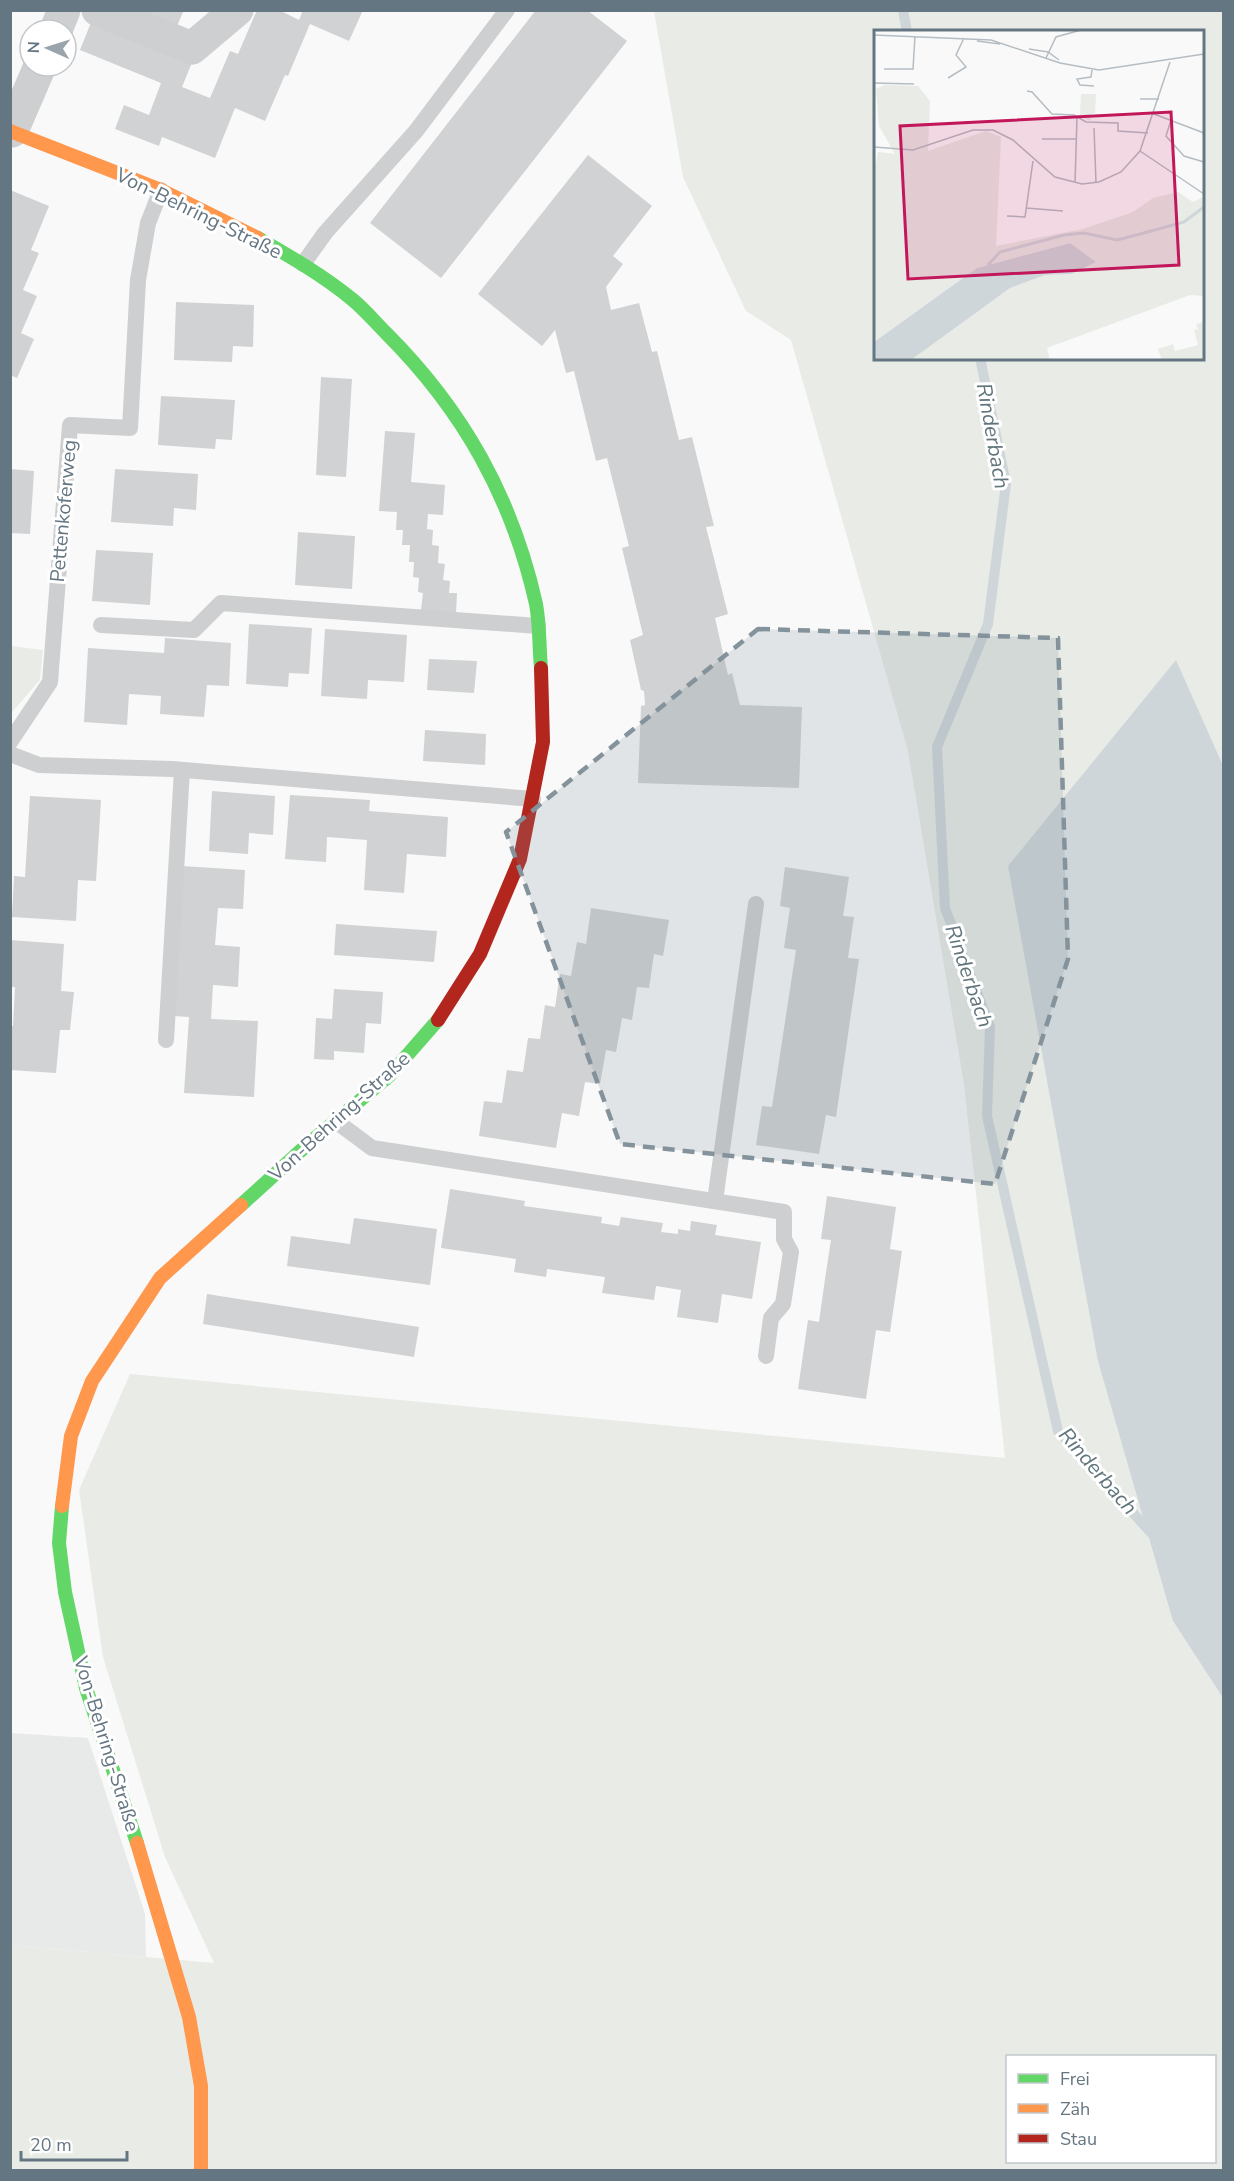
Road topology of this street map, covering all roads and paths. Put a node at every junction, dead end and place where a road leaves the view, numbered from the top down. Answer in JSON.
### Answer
{"nodes":[{"id":1,"x":98,"y":10,"type":"edge"},
{"id":2,"x":237,"y":10,"type":"edge"},
{"id":3,"x":507,"y":10,"type":"edge"},
{"id":4,"x":35,"y":78,"type":"edge"},
{"id":5,"x":11,"y":131,"type":"edge"},
{"id":6,"x":160,"y":190,"type":"junction"},
{"id":7,"x":303,"y":264,"type":"junction"},
{"id":8,"x":100,"y":625,"type":"dead end"},
{"id":9,"x":538,"y":626,"type":"junction"},
{"id":10,"x":10,"y":742,"type":"edge"},
{"id":11,"x":10,"y":754,"type":"edge"},
{"id":12,"x":182,"y":770,"type":"junction"},
{"id":13,"x":533,"y":799,"type":"junction"},
{"id":14,"x":756,"y":904,"type":"dead end"},
{"id":15,"x":166,"y":1040,"type":"dead end"},
{"id":16,"x":337,"y":1122,"type":"junction"},
{"id":17,"x":715,"y":1201,"type":"junction"},
{"id":18,"x":766,"y":1356,"type":"dead end"},
{"id":19,"x":201,"y":2170,"type":"edge"}],
"edges":[{"from":1,"to":2,"type":"street"},
{"from":3,"to":7,"type":"lane"},
{"from":4,"to":5,"type":"street"},
{"from":5,"to":6,"type":"street","name":"Von-Behring-Straße"},
{"from":6,"to":7,"type":"street","name":"Von-Behring-Straße"},
{"from":6,"to":10,"type":"lane","name":"Pettenkoferweg"},
{"from":7,"to":9,"type":"street","name":"Von-Behring-Straße"},
{"from":8,"to":9,"type":"lane"},
{"from":9,"to":13,"type":"street","name":"Von-Behring-Straße"},
{"from":11,"to":12,"type":"lane"},
{"from":12,"to":13,"type":"lane"},
{"from":12,"to":15,"type":"lane"},
{"from":13,"to":16,"type":"street","name":"Von-Behring-Straße"},
{"from":14,"to":17,"type":"lane"},
{"from":16,"to":17,"type":"lane"},
{"from":16,"to":19,"type":"street","name":"Von-Behring-Straße"},
{"from":17,"to":18,"type":"lane"}]}
